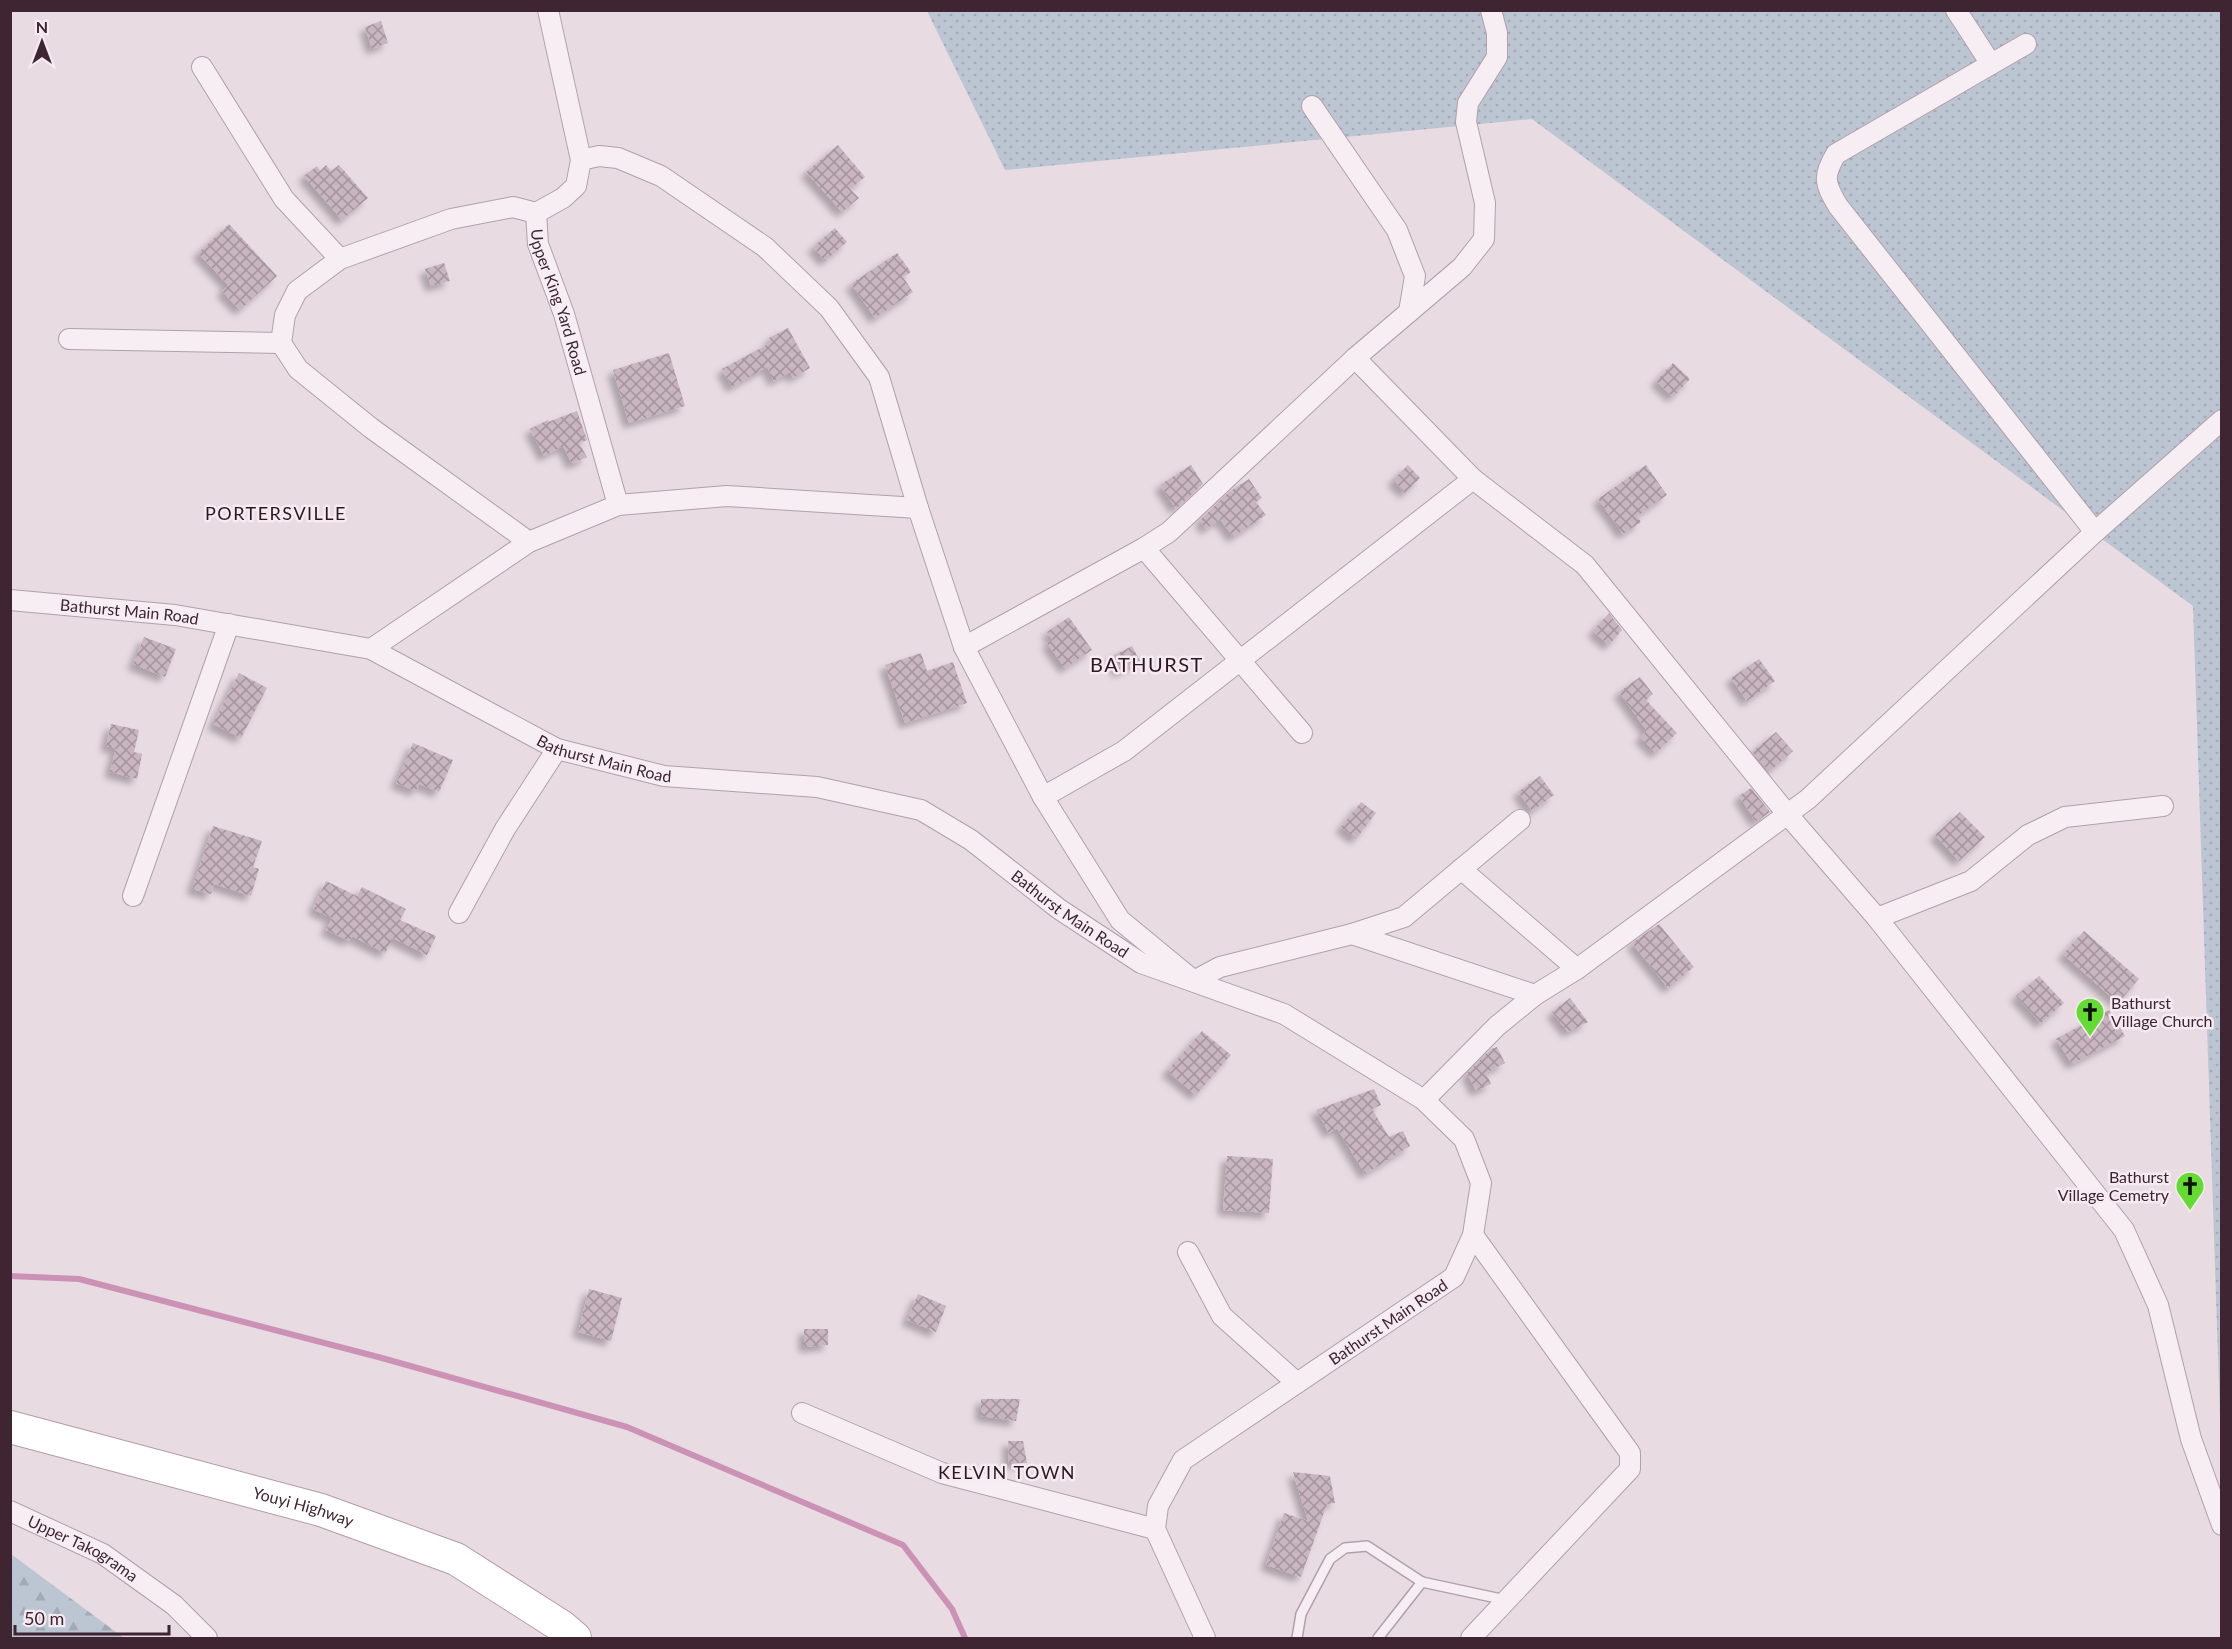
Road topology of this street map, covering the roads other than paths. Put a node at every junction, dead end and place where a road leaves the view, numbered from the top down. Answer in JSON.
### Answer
{"nodes":[{"id":1,"x":548,"y":10,"type":"edge"},
{"id":2,"x":1491,"y":10,"type":"edge"},
{"id":3,"x":1956,"y":10,"type":"edge"},
{"id":4,"x":2026,"y":44,"type":"dead end"},
{"id":5,"x":1991,"y":64,"type":"junction"},
{"id":6,"x":202,"y":67,"type":"dead end"},
{"id":7,"x":1312,"y":106,"type":"dead end"},
{"id":8,"x":581,"y":160,"type":"junction"},
{"id":9,"x":536,"y":213,"type":"junction"},
{"id":10,"x":340,"y":259,"type":"junction"},
{"id":11,"x":1409,"y":312,"type":"junction"},
{"id":12,"x":69,"y":339,"type":"dead end"},
{"id":13,"x":281,"y":343,"type":"junction"},
{"id":14,"x":1355,"y":357,"type":"junction"},
{"id":15,"x":2222,"y":420,"type":"edge"},
{"id":16,"x":1473,"y":479,"type":"junction"},
{"id":17,"x":618,"y":505,"type":"junction"},
{"id":18,"x":918,"y":508,"type":"junction"},
{"id":19,"x":2094,"y":532,"type":"junction"},
{"id":20,"x":529,"y":542,"type":"junction"},
{"id":21,"x":1144,"y":548,"type":"junction"},
{"id":22,"x":10,"y":600,"type":"edge"},
{"id":23,"x":229,"y":624,"type":"junction"},
{"id":24,"x":964,"y":647,"type":"junction"},
{"id":25,"x":371,"y":649,"type":"junction"},
{"id":26,"x":1240,"y":661,"type":"junction"},
{"id":27,"x":1302,"y":733,"type":"dead end"},
{"id":28,"x":557,"y":748,"type":"junction"},
{"id":29,"x":1043,"y":797,"type":"junction"},
{"id":30,"x":2163,"y":806,"type":"dead end"},
{"id":31,"x":1788,"y":815,"type":"junction"},
{"id":32,"x":1520,"y":820,"type":"dead end"},
{"id":33,"x":1461,"y":869,"type":"junction"},
{"id":34,"x":133,"y":896,"type":"dead end"},
{"id":35,"x":459,"y":913,"type":"dead end"},
{"id":36,"x":1877,"y":918,"type":"junction"},
{"id":37,"x":1352,"y":934,"type":"junction"},
{"id":38,"x":1577,"y":969,"type":"junction"},
{"id":39,"x":1194,"y":981,"type":"junction"},
{"id":40,"x":1535,"y":995,"type":"junction"},
{"id":41,"x":1424,"y":1100,"type":"junction"},
{"id":42,"x":1473,"y":1235,"type":"junction"},
{"id":43,"x":1188,"y":1252,"type":"dead end"},
{"id":44,"x":1297,"y":1383,"type":"junction"},
{"id":45,"x":802,"y":1413,"type":"dead end"},
{"id":46,"x":10,"y":1428,"type":"edge"},
{"id":47,"x":10,"y":1511,"type":"edge"},
{"id":48,"x":2222,"y":1525,"type":"edge"},
{"id":49,"x":1155,"y":1529,"type":"junction"},
{"id":50,"x":1422,"y":1582,"type":"junction"},
{"id":51,"x":1507,"y":1600,"type":"junction"},
{"id":52,"x":207,"y":1638,"type":"edge"},
{"id":53,"x":575,"y":1638,"type":"edge"},
{"id":54,"x":1205,"y":1638,"type":"edge"},
{"id":55,"x":1297,"y":1638,"type":"edge"},
{"id":56,"x":1378,"y":1638,"type":"edge"},
{"id":57,"x":1471,"y":1638,"type":"edge"}],
"edges":[{"from":1,"to":8,"type":"street","name":"Upper King Yard Road"},
{"from":2,"to":11,"type":"street"},
{"from":3,"to":5,"type":"street"},
{"from":4,"to":5,"type":"street"},
{"from":5,"to":19,"type":"street"},
{"from":6,"to":10,"type":"street"},
{"from":7,"to":11,"type":"street"},
{"from":8,"to":9,"type":"street","name":"Upper King Yard Road"},
{"from":8,"to":18,"type":"street"},
{"from":9,"to":10,"type":"street"},
{"from":9,"to":17,"type":"street","name":"Upper King Yard Road"},
{"from":10,"to":13,"type":"street"},
{"from":11,"to":14,"type":"street"},
{"from":12,"to":13,"type":"street"},
{"from":13,"to":20,"type":"street"},
{"from":14,"to":16,"type":"street"},
{"from":14,"to":21,"type":"street"},
{"from":15,"to":19,"type":"street"},
{"from":16,"to":26,"type":"street"},
{"from":16,"to":31,"type":"street"},
{"from":17,"to":18,"type":"street"},
{"from":17,"to":20,"type":"street"},
{"from":18,"to":24,"type":"street"},
{"from":19,"to":31,"type":"street"},
{"from":20,"to":25,"type":"street"},
{"from":21,"to":24,"type":"street"},
{"from":21,"to":26,"type":"street"},
{"from":22,"to":23,"type":"street","name":"Bathurst Main Road"},
{"from":23,"to":25,"type":"street","name":"Bathurst Main Road"},
{"from":23,"to":34,"type":"street"},
{"from":24,"to":29,"type":"street"},
{"from":25,"to":28,"type":"street","name":"Bathurst Main Road"},
{"from":26,"to":27,"type":"street"},
{"from":26,"to":29,"type":"street"},
{"from":28,"to":35,"type":"street"},
{"from":28,"to":39,"type":"street","name":"Bathurst Main Road"},
{"from":29,"to":39,"type":"street"},
{"from":30,"to":36,"type":"street"},
{"from":31,"to":36,"type":"street"},
{"from":31,"to":38,"type":"street"},
{"from":32,"to":33,"type":"street"},
{"from":33,"to":37,"type":"street"},
{"from":33,"to":38,"type":"street"},
{"from":36,"to":48,"type":"street"},
{"from":37,"to":39,"type":"street"},
{"from":37,"to":40,"type":"street"},
{"from":38,"to":40,"type":"street"},
{"from":39,"to":41,"type":"street","name":"Bathurst Main Road"},
{"from":40,"to":41,"type":"street"},
{"from":41,"to":42,"type":"street","name":"Bathurst Main Road"},
{"from":42,"to":44,"type":"street","name":"Bathurst Main Road"},
{"from":42,"to":51,"type":"street"},
{"from":43,"to":44,"type":"street"},
{"from":44,"to":49,"type":"street","name":"Bathurst Main Road"},
{"from":45,"to":49,"type":"street"},
{"from":46,"to":53,"type":"main road","name":"Youyi Highway"},
{"from":47,"to":52,"type":"street","name":"Upper Takograma"},
{"from":49,"to":54,"type":"street"},
{"from":50,"to":51,"type":"lane"},
{"from":50,"to":55,"type":"lane"},
{"from":50,"to":56,"type":"lane"},
{"from":51,"to":57,"type":"street"}]}
